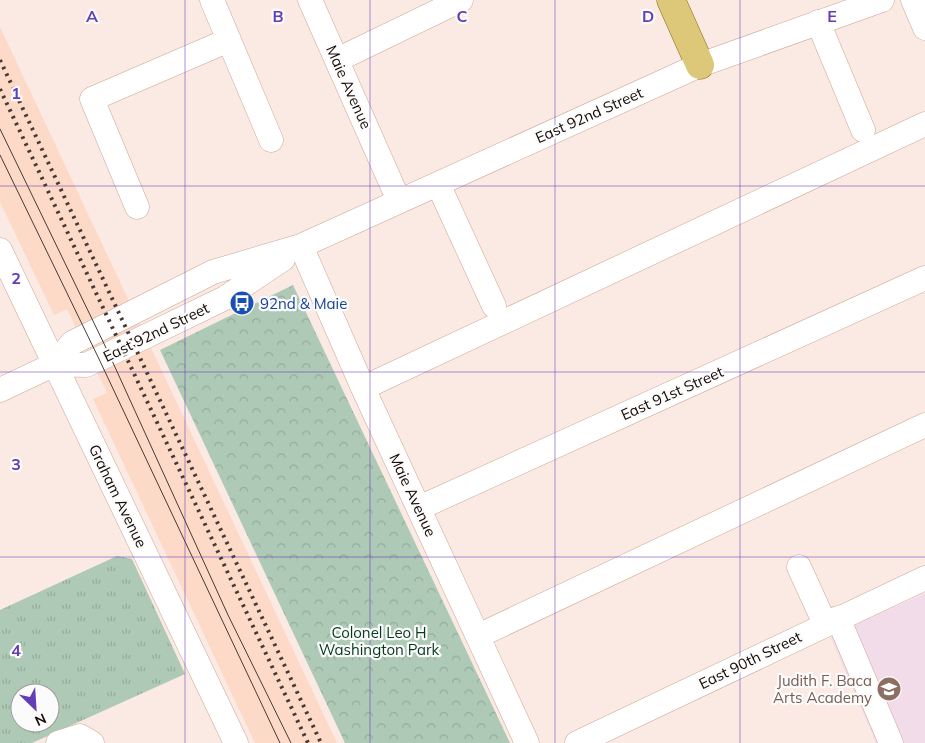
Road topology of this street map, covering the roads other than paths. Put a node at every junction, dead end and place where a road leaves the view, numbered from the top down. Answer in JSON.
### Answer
{"nodes":[{"id":1,"x":212,"y":0,"type":"edge"},
{"id":2,"x":310,"y":0,"type":"edge"},
{"id":3,"x":461,"y":0,"type":"edge"},
{"id":4,"x":671,"y":0,"type":"edge"},
{"id":5,"x":882,"y":0,"type":"edge"},
{"id":6,"x":913,"y":0,"type":"edge"},
{"id":7,"x":838,"y":7,"type":"edge"},
{"id":8,"x":818,"y":22,"type":"junction"},
{"id":9,"x":925,"y":28,"type":"edge"},
{"id":10,"x":229,"y":40,"type":"junction"},
{"id":11,"x":337,"y":60,"type":"junction"},
{"id":12,"x":700,"y":64,"type":"junction"},
{"id":13,"x":925,"y":124,"type":"edge"},
{"id":14,"x":863,"y":130,"type":"dead end"},
{"id":15,"x":271,"y":140,"type":"dead end"},
{"id":16,"x":438,"y":184,"type":"junction"},
{"id":17,"x":399,"y":201,"type":"junction"},
{"id":18,"x":137,"y":207,"type":"dead end"},
{"id":19,"x":301,"y":246,"type":"junction"},
{"id":20,"x":0,"y":250,"type":"edge"},
{"id":21,"x":925,"y":278,"type":"edge"},
{"id":22,"x":494,"y":306,"type":"dead end"},
{"id":23,"x":55,"y":364,"type":"junction"},
{"id":24,"x":363,"y":388,"type":"junction"},
{"id":25,"x":0,"y":390,"type":"edge"},
{"id":26,"x":925,"y":425,"type":"edge"},
{"id":27,"x":419,"y":508,"type":"junction"},
{"id":28,"x":799,"y":567,"type":"dead end"},
{"id":29,"x":925,"y":578,"type":"edge"},
{"id":30,"x":831,"y":621,"type":"junction"},
{"id":31,"x":478,"y":636,"type":"junction"},
{"id":32,"x":58,"y":743,"type":"edge"},
{"id":33,"x":92,"y":743,"type":"edge"},
{"id":34,"x":236,"y":743,"type":"edge"},
{"id":35,"x":527,"y":743,"type":"edge"},
{"id":36,"x":576,"y":743,"type":"edge"},
{"id":37,"x":891,"y":743,"type":"edge"}],
"edges":[{"from":1,"to":10,"type":"street"},
{"from":2,"to":11,"type":"street","name":"Maie Avenue"},
{"from":3,"to":11,"type":"street"},
{"from":4,"to":12,"type":"main road"},
{"from":5,"to":7,"type":"street","name":"East 92nd Street"},
{"from":6,"to":9,"type":"street"},
{"from":7,"to":8,"type":"street","name":"East 92nd Street"},
{"from":8,"to":12,"type":"street","name":"East 92nd Street"},
{"from":8,"to":14,"type":"street"},
{"from":10,"to":15,"type":"street"},
{"from":10,"to":18,"type":"street"},
{"from":11,"to":17,"type":"street","name":"Maie Avenue"},
{"from":12,"to":16,"type":"street","name":"East 92nd Street"},
{"from":13,"to":24,"type":"street"},
{"from":16,"to":17,"type":"street","name":"East 92nd Street"},
{"from":16,"to":22,"type":"street"},
{"from":17,"to":19,"type":"street","name":"East 92nd Street"},
{"from":19,"to":23,"type":"street","name":"East 92nd Street"},
{"from":19,"to":24,"type":"street","name":"Maie Avenue"},
{"from":20,"to":23,"type":"street","name":"Graham Avenue"},
{"from":21,"to":27,"type":"street","name":"East 91st Street"},
{"from":23,"to":25,"type":"street","name":"East 92nd Street"},
{"from":23,"to":34,"type":"street","name":"Graham Avenue"},
{"from":24,"to":27,"type":"street","name":"Maie Avenue"},
{"from":26,"to":31,"type":"street"},
{"from":27,"to":31,"type":"street","name":"Maie Avenue"},
{"from":28,"to":30,"type":"street"},
{"from":29,"to":30,"type":"street","name":"East 90th Street"},
{"from":30,"to":36,"type":"street","name":"East 90th Street"},
{"from":30,"to":37,"type":"street"},
{"from":31,"to":35,"type":"street","name":"Maie Avenue"},
{"from":32,"to":33,"type":"street"}]}
